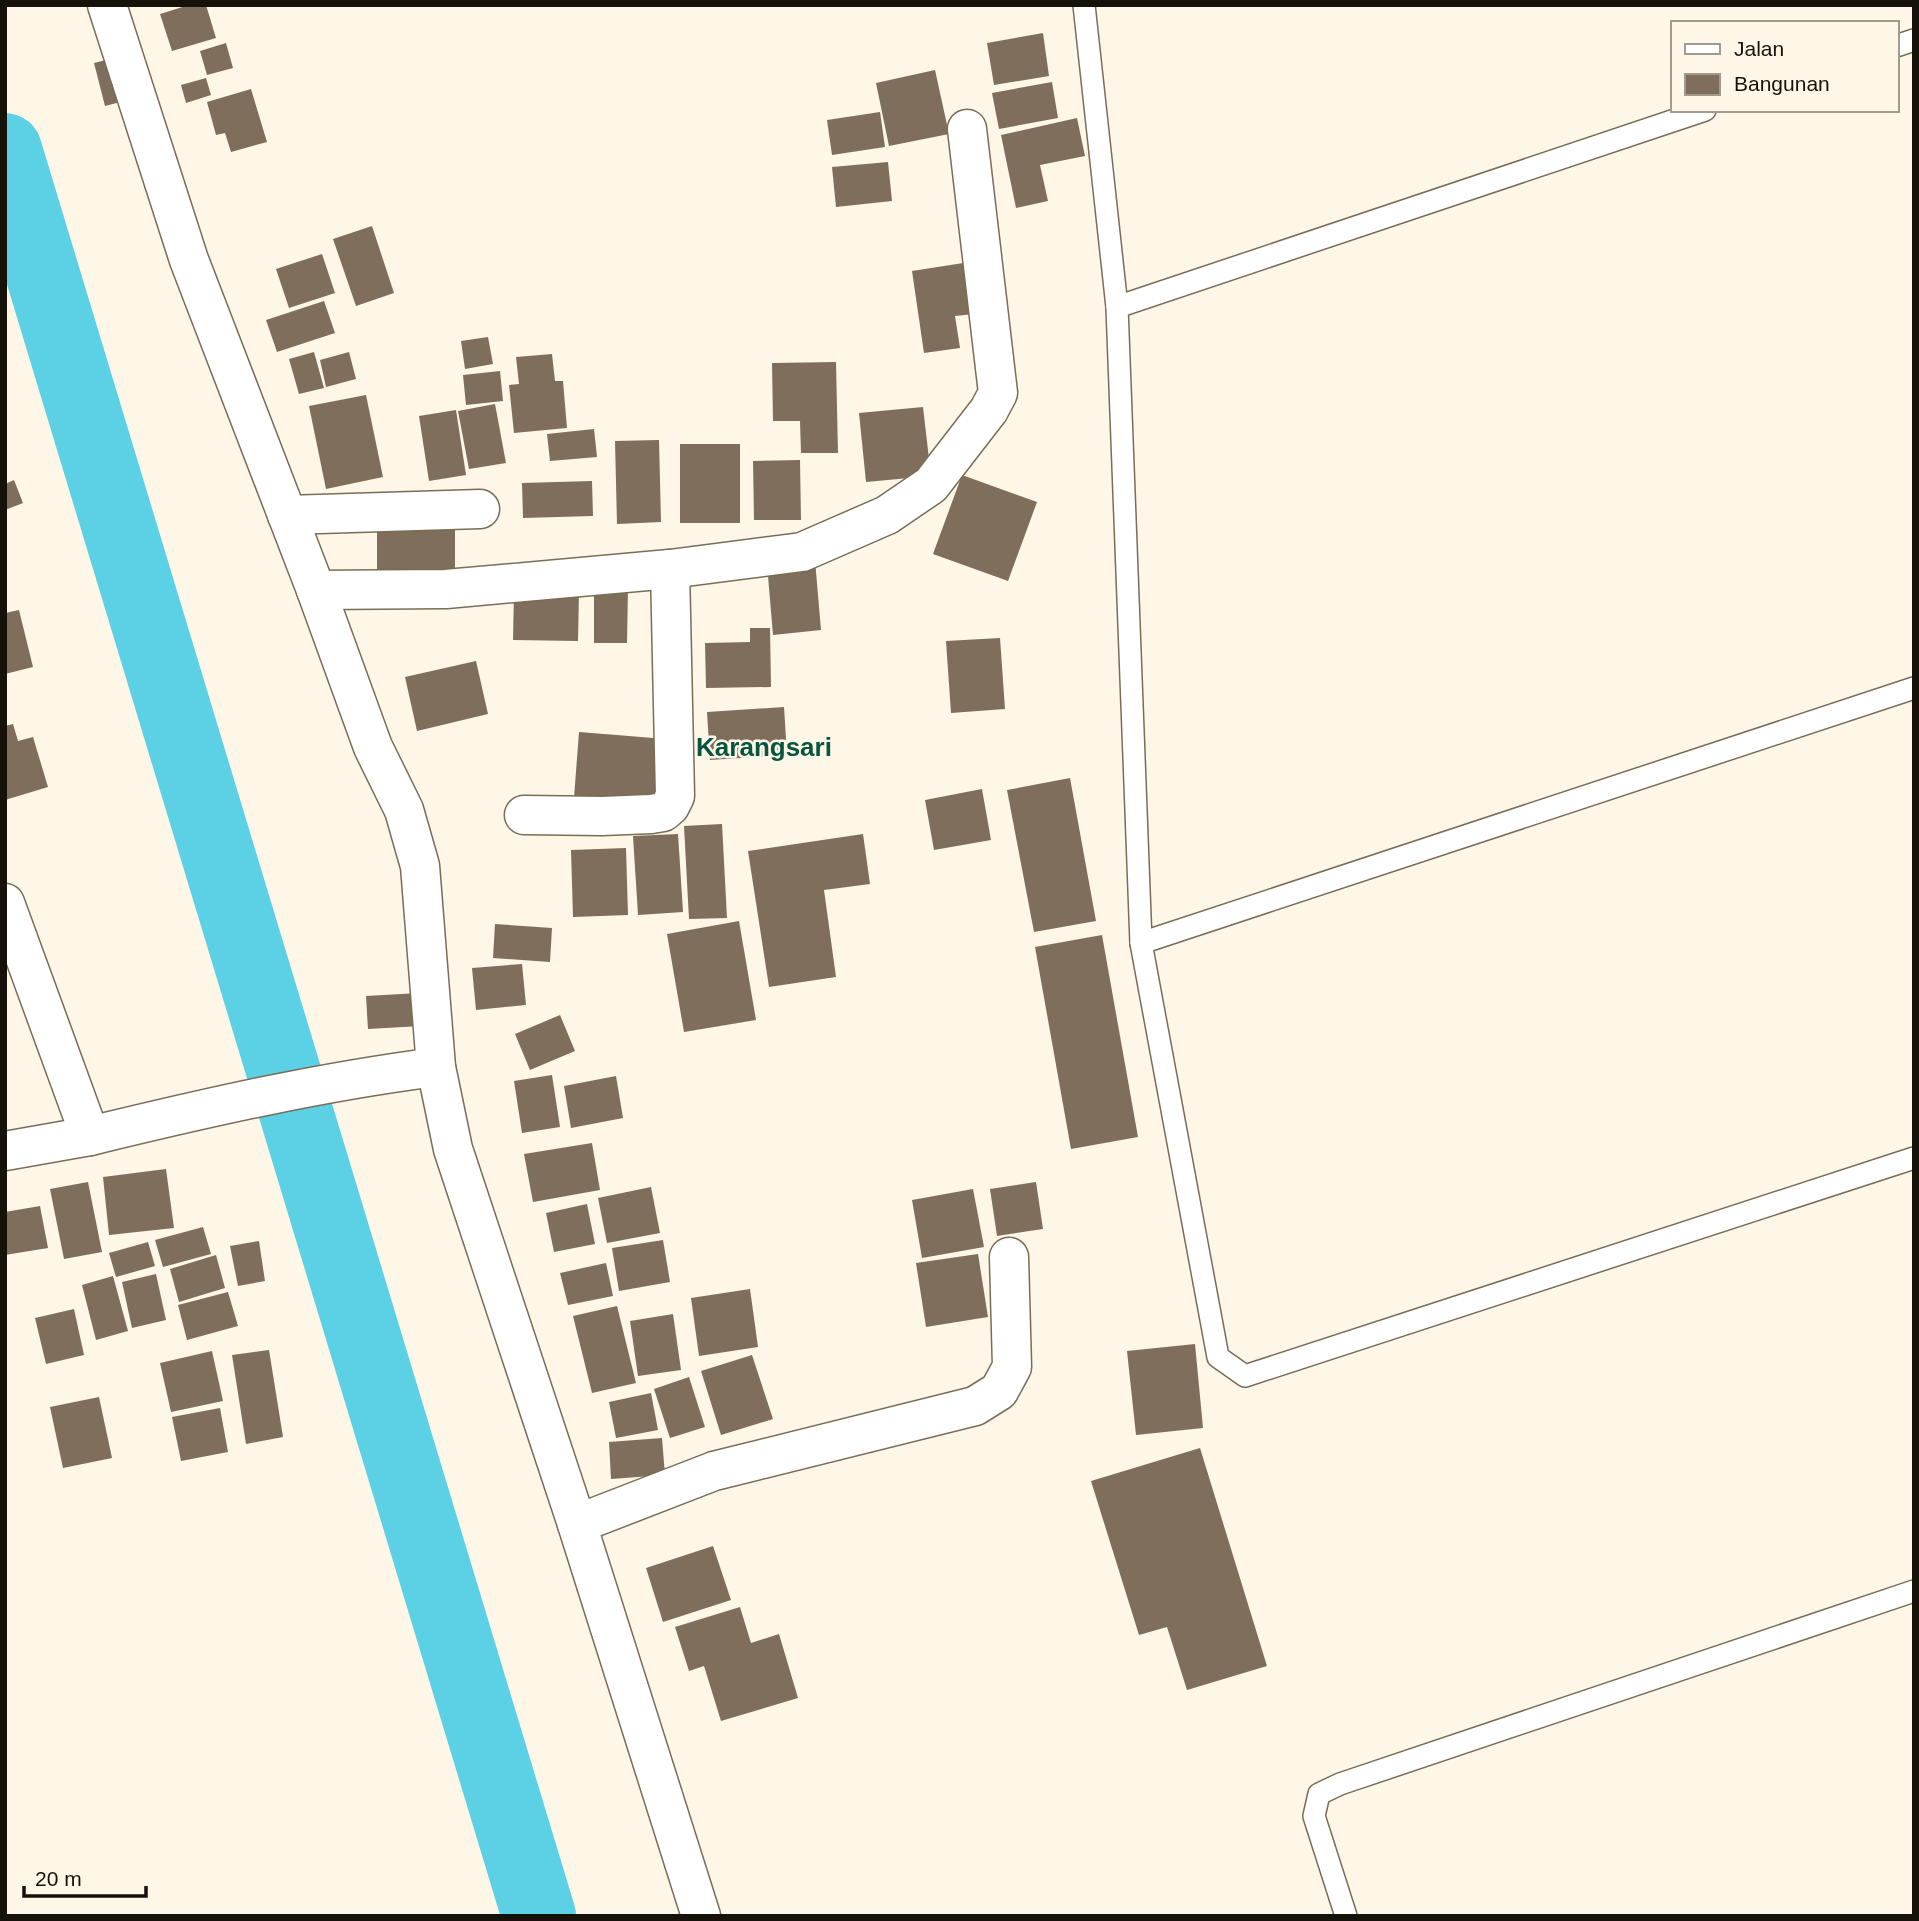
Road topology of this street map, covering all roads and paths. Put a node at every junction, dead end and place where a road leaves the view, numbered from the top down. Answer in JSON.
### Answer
{"nodes":[{"id":1,"x":107,"y":5,"type":"edge"},
{"id":2,"x":1084,"y":5,"type":"edge"},
{"id":3,"x":1699,"y":112,"type":"edge"},
{"id":4,"x":967,"y":129,"type":"dead end"},
{"id":5,"x":1117,"y":307,"type":"junction"},
{"id":6,"x":480,"y":509,"type":"dead end"},
{"id":7,"x":287,"y":515,"type":"junction"},
{"id":8,"x":670,"y":569,"type":"junction"},
{"id":9,"x":316,"y":590,"type":"junction"},
{"id":10,"x":1914,"y":688,"type":"edge"},
{"id":11,"x":524,"y":815,"type":"dead end"},
{"id":12,"x":5,"y":903,"type":"edge"},
{"id":13,"x":1141,"y":943,"type":"junction"},
{"id":14,"x":436,"y":1067,"type":"junction"},
{"id":15,"x":90,"y":1136,"type":"junction"},
{"id":16,"x":5,"y":1151,"type":"edge"},
{"id":17,"x":1914,"y":1158,"type":"edge"},
{"id":18,"x":1009,"y":1257,"type":"dead end"},
{"id":19,"x":577,"y":1524,"type":"junction"},
{"id":20,"x":1914,"y":1591,"type":"edge"},
{"id":21,"x":701,"y":1916,"type":"edge"},
{"id":22,"x":1346,"y":1916,"type":"edge"}],
"edges":[{"from":1,"to":7,"type":"street"},
{"from":2,"to":5,"type":"lane"},
{"from":3,"to":5,"type":"lane"},
{"from":4,"to":8,"type":"street"},
{"from":5,"to":13,"type":"lane"},
{"from":6,"to":7,"type":"street"},
{"from":7,"to":9,"type":"street"},
{"from":8,"to":9,"type":"street"},
{"from":8,"to":11,"type":"street"},
{"from":9,"to":14,"type":"street"},
{"from":10,"to":13,"type":"lane"},
{"from":12,"to":15,"type":"street"},
{"from":13,"to":17,"type":"lane"},
{"from":14,"to":15,"type":"street"},
{"from":14,"to":19,"type":"street"},
{"from":15,"to":16,"type":"street"},
{"from":18,"to":19,"type":"street"},
{"from":19,"to":21,"type":"street"},
{"from":20,"to":22,"type":"lane"}]}
